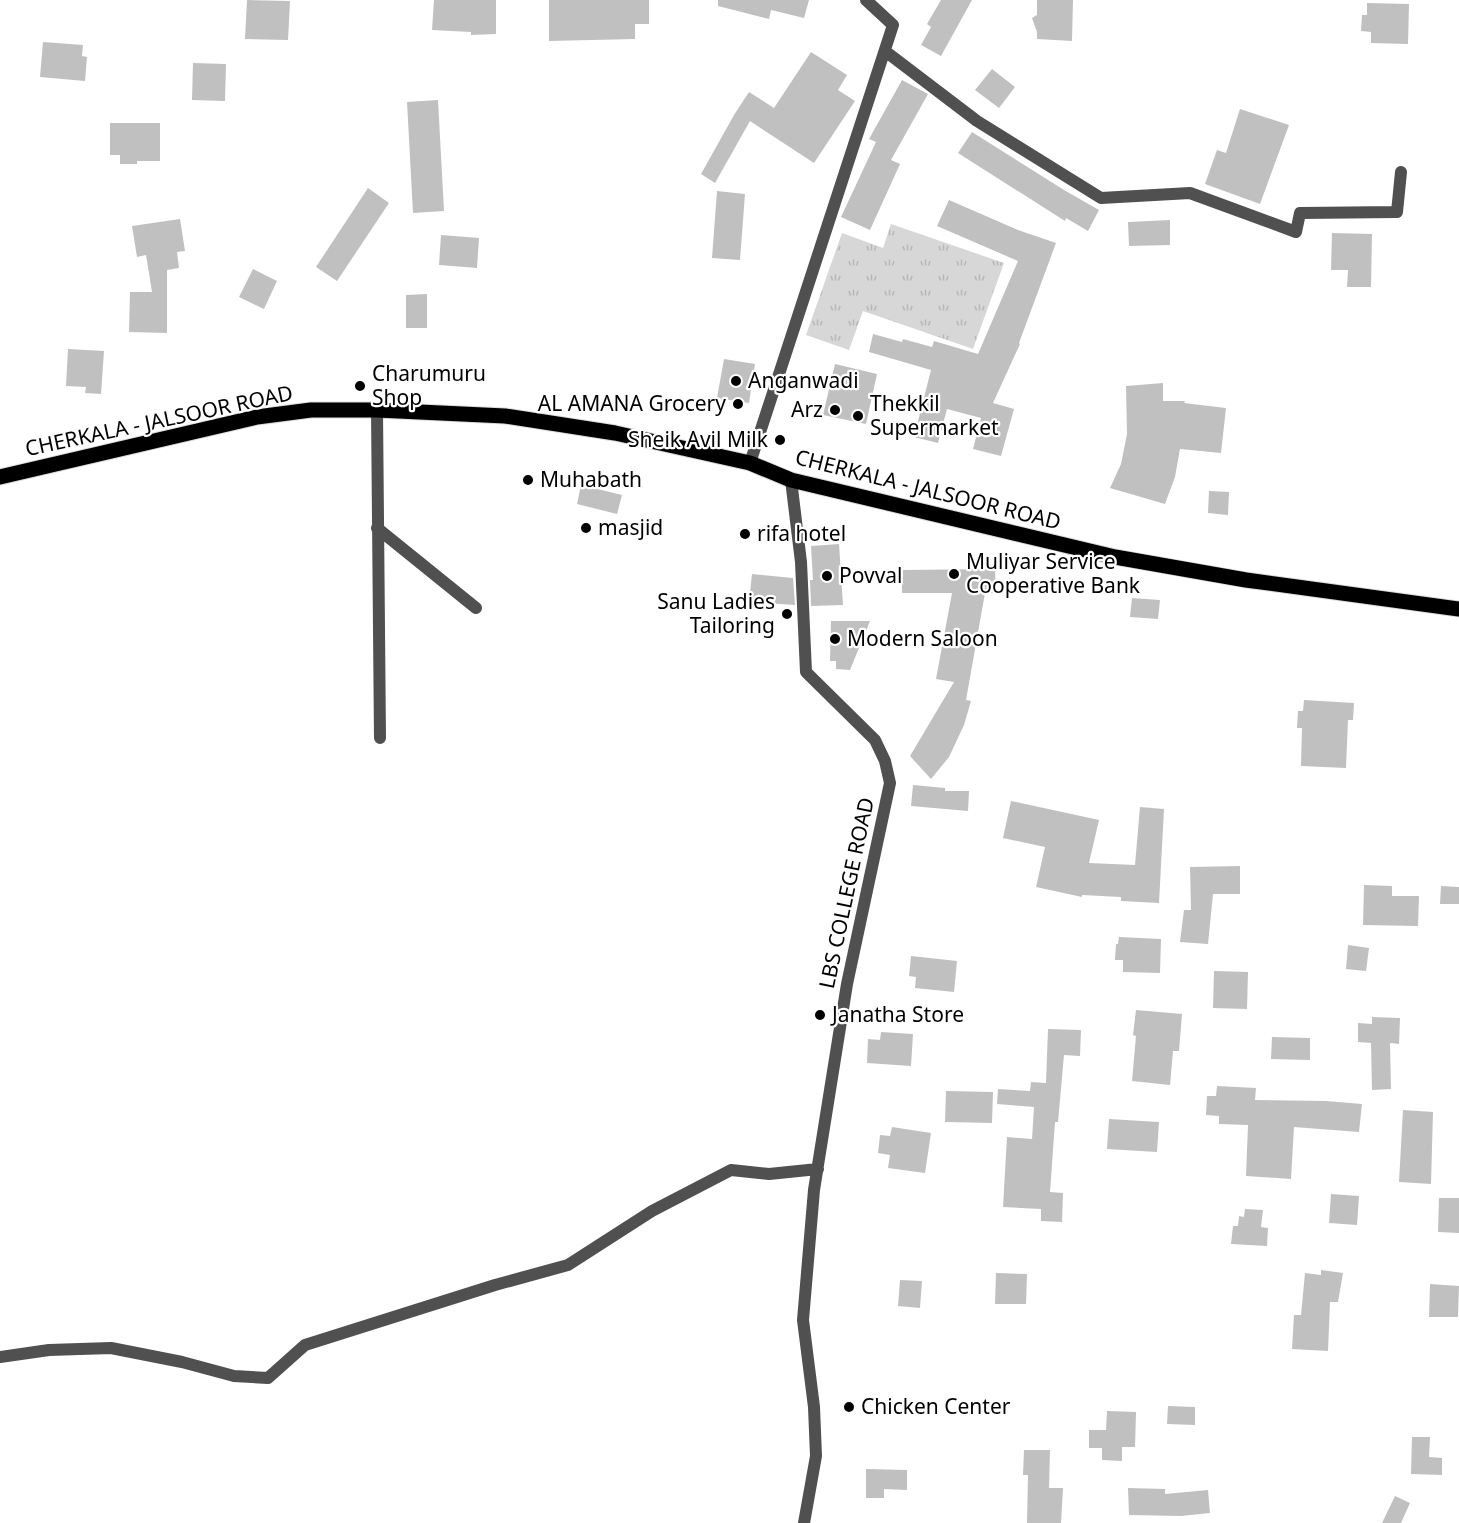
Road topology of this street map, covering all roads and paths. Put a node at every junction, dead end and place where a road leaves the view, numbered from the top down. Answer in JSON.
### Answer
{"nodes":[{"id":1,"x":866,"y":0,"type":"edge"},
{"id":2,"x":885,"y":51,"type":"junction"},
{"id":3,"x":1401,"y":172,"type":"dead end"},
{"id":4,"x":377,"y":410,"type":"junction"},
{"id":5,"x":750,"y":463,"type":"junction"},
{"id":6,"x":0,"y":477,"type":"edge"},
{"id":7,"x":791,"y":480,"type":"junction"},
{"id":8,"x":377,"y":528,"type":"junction"},
{"id":9,"x":476,"y":608,"type":"dead end"},
{"id":10,"x":1459,"y":609,"type":"edge"},
{"id":11,"x":380,"y":738,"type":"dead end"},
{"id":12,"x":818,"y":1169,"type":"junction"},
{"id":13,"x":0,"y":1357,"type":"edge"},
{"id":14,"x":804,"y":1523,"type":"edge"}],
"edges":[{"from":1,"to":2,"type":"street"},
{"from":2,"to":3,"type":"street"},
{"from":2,"to":5,"type":"street"},
{"from":4,"to":5,"type":"main road","name":"CHERKALA - JALSOOR ROAD"},
{"from":4,"to":6,"type":"main road","name":"CHERKALA - JALSOOR ROAD"},
{"from":4,"to":8,"type":"street"},
{"from":5,"to":7,"type":"main road","name":"CHERKALA - JALSOOR ROAD"},
{"from":7,"to":10,"type":"main road","name":"CHERKALA - JALSOOR ROAD"},
{"from":7,"to":12,"type":"street","name":"LBS COLLEGE ROAD"},
{"from":8,"to":9,"type":"street"},
{"from":8,"to":11,"type":"street"},
{"from":12,"to":13,"type":"street"},
{"from":12,"to":14,"type":"street","name":"LBS COLLEGE ROAD"}]}
